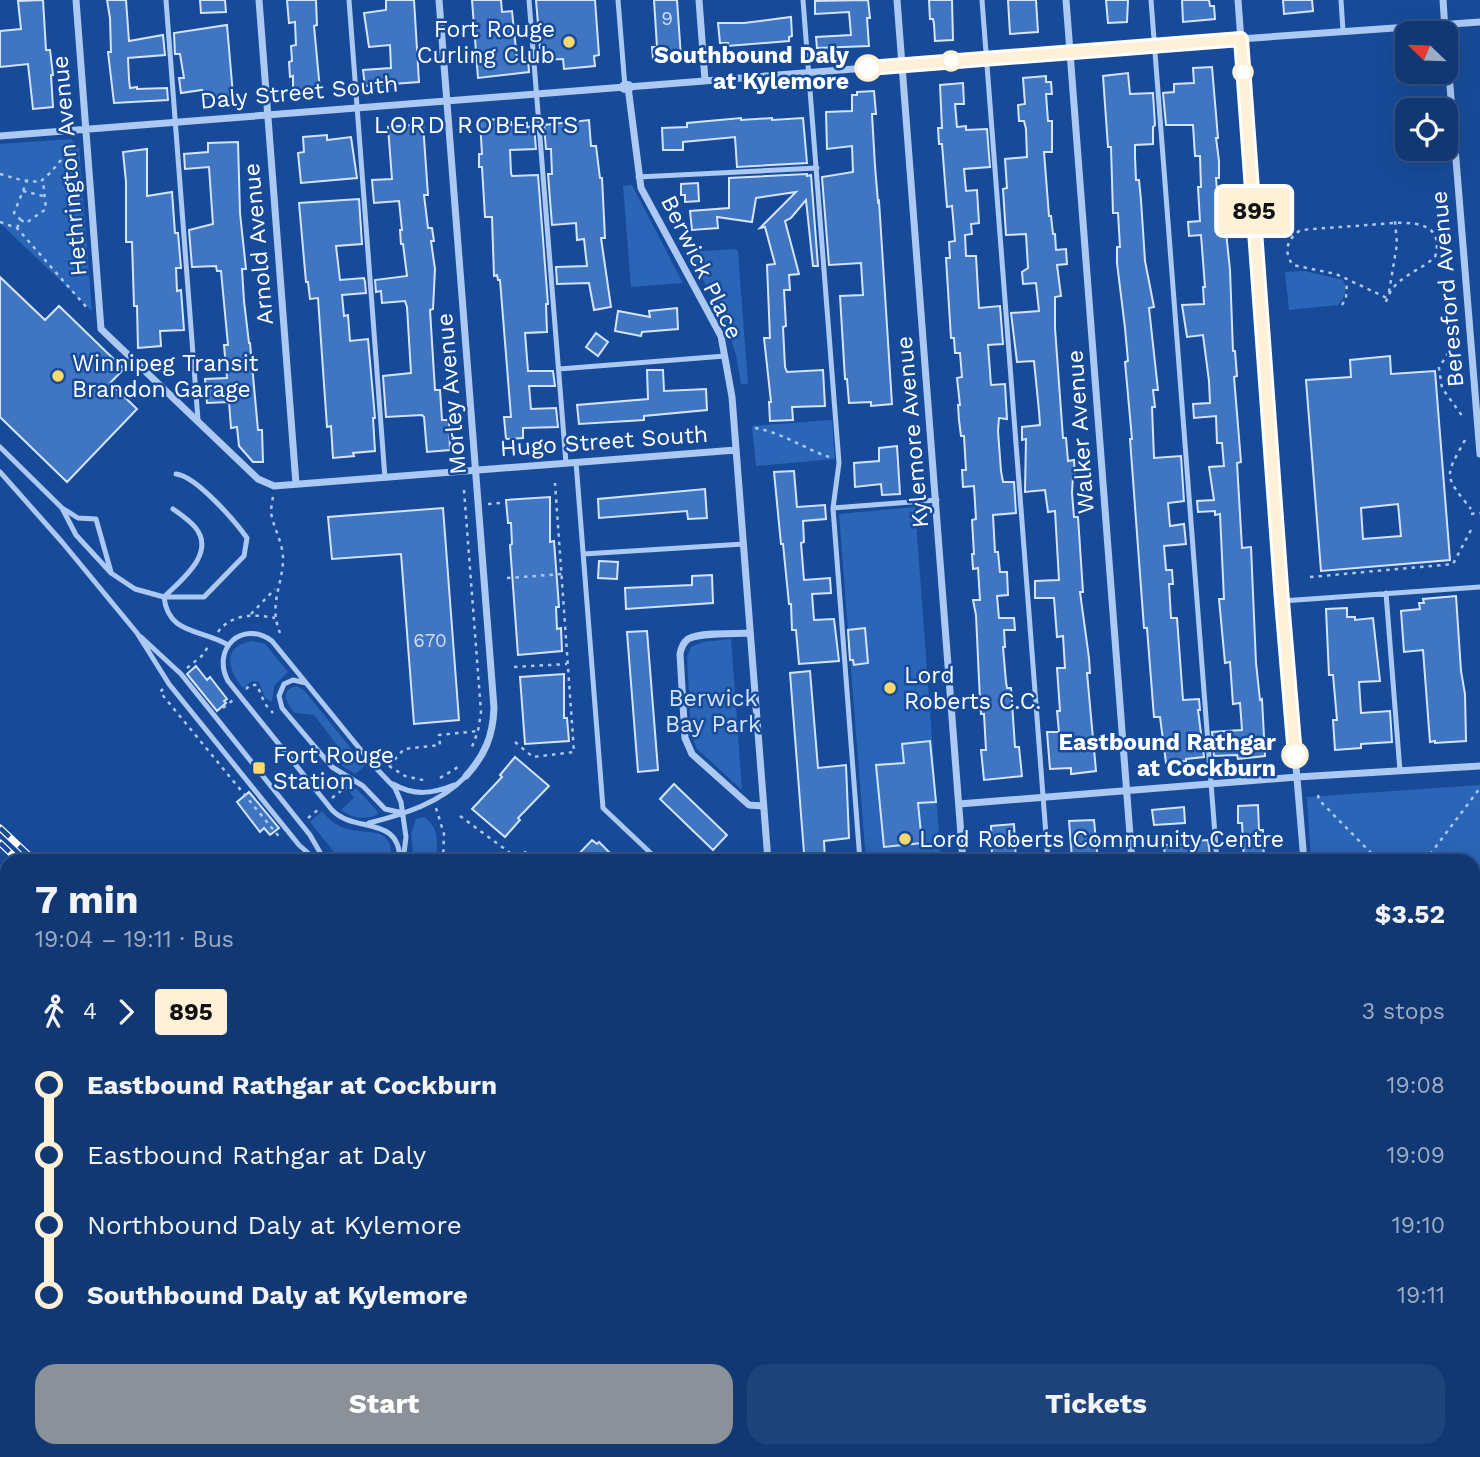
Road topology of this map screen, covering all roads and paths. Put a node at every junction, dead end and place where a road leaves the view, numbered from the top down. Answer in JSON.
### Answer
{"nodes":[{"id":1,"x":76,"y":0,"type":"edge"},
{"id":2,"x":166,"y":0,"type":"edge"},
{"id":3,"x":259,"y":0,"type":"edge"},
{"id":4,"x":349,"y":0,"type":"edge"},
{"id":5,"x":439,"y":0,"type":"edge"},
{"id":6,"x":529,"y":0,"type":"edge"},
{"id":7,"x":618,"y":0,"type":"edge"},
{"id":8,"x":699,"y":0,"type":"edge"},
{"id":9,"x":803,"y":0,"type":"edge"},
{"id":10,"x":897,"y":0,"type":"edge"},
{"id":11,"x":982,"y":0,"type":"edge"},
{"id":12,"x":1066,"y":0,"type":"edge"},
{"id":13,"x":1152,"y":0,"type":"edge"},
{"id":14,"x":1238,"y":0,"type":"edge"},
{"id":15,"x":1341,"y":0,"type":"edge"},
{"id":16,"x":1443,"y":0,"type":"edge"},
{"id":17,"x":1444,"y":21,"type":"edge"},
{"id":18,"x":1480,"y":22,"type":"edge"},
{"id":19,"x":1458,"y":28,"type":"edge"},
{"id":20,"x":1343,"y":31,"type":"junction"},
{"id":21,"x":1395,"y":32,"type":"edge"},
{"id":22,"x":1241,"y":39,"type":"junction"},
{"id":23,"x":1155,"y":45,"type":"junction"},
{"id":24,"x":1070,"y":52,"type":"junction"},
{"id":25,"x":986,"y":58,"type":"junction"},
{"id":26,"x":901,"y":65,"type":"junction"},
{"id":27,"x":809,"y":73,"type":"junction"},
{"id":28,"x":705,"y":80,"type":"junction"},
{"id":29,"x":1449,"y":84,"type":"edge"},
{"id":30,"x":626,"y":87,"type":"junction"},
{"id":31,"x":537,"y":94,"type":"junction"},
{"id":32,"x":446,"y":102,"type":"junction"},
{"id":33,"x":358,"y":108,"type":"junction"},
{"id":34,"x":267,"y":116,"type":"junction"},
{"id":35,"x":175,"y":123,"type":"junction"},
{"id":36,"x":85,"y":130,"type":"junction"},
{"id":37,"x":0,"y":136,"type":"edge"},
{"id":38,"x":73,"y":146,"type":"dead end"},
{"id":39,"x":817,"y":168,"type":"junction"},
{"id":40,"x":0,"y":174,"type":"edge"},
{"id":41,"x":638,"y":177,"type":"junction"},
{"id":42,"x":43,"y":179,"type":"junction"},
{"id":43,"x":27,"y":181,"type":"junction"},
{"id":44,"x":23,"y":191,"type":"junction"},
{"id":45,"x":44,"y":197,"type":"junction"},
{"id":46,"x":21,"y":220,"type":"junction"},
{"id":47,"x":1395,"y":221,"type":"junction"},
{"id":48,"x":0,"y":222,"type":"edge"},
{"id":49,"x":17,"y":228,"type":"junction"},
{"id":50,"x":1347,"y":280,"type":"junction"},
{"id":51,"x":1389,"y":292,"type":"junction"},
{"id":52,"x":1342,"y":305,"type":"dead end"},
{"id":53,"x":101,"y":329,"type":"junction"},
{"id":54,"x":1457,"y":338,"type":"dead end"},
{"id":55,"x":725,"y":356,"type":"junction"},
{"id":56,"x":559,"y":369,"type":"junction"},
{"id":57,"x":1464,"y":417,"type":"dead end"},
{"id":58,"x":198,"y":420,"type":"junction"},
{"id":59,"x":755,"y":428,"type":"dead end"},
{"id":60,"x":1465,"y":440,"type":"dead end"},
{"id":61,"x":0,"y":447,"type":"edge"},
{"id":62,"x":736,"y":450,"type":"junction"},
{"id":63,"x":1480,"y":454,"type":"edge"},
{"id":64,"x":839,"y":458,"type":"junction"},
{"id":65,"x":576,"y":462,"type":"junction"},
{"id":66,"x":566,"y":463,"type":"junction"},
{"id":67,"x":477,"y":471,"type":"junction"},
{"id":68,"x":0,"y":472,"type":"edge"},
{"id":69,"x":176,"y":474,"type":"dead end"},
{"id":70,"x":385,"y":478,"type":"junction"},
{"id":71,"x":555,"y":483,"type":"dead end"},
{"id":72,"x":296,"y":484,"type":"junction"},
{"id":73,"x":270,"y":485,"type":"junction"},
{"id":74,"x":464,"y":490,"type":"dead end"},
{"id":75,"x":937,"y":500,"type":"junction"},
{"id":76,"x":501,"y":503,"type":"dead end"},
{"id":77,"x":488,"y":504,"type":"dead end"},
{"id":78,"x":62,"y":508,"type":"junction"},
{"id":79,"x":833,"y":508,"type":"junction"},
{"id":80,"x":173,"y":509,"type":"dead end"},
{"id":81,"x":1480,"y":513,"type":"edge"},
{"id":82,"x":1472,"y":528,"type":"dead end"},
{"id":83,"x":744,"y":544,"type":"junction"},
{"id":84,"x":583,"y":554,"type":"junction"},
{"id":85,"x":111,"y":573,"type":"junction"},
{"id":86,"x":562,"y":574,"type":"junction"},
{"id":87,"x":1310,"y":577,"type":"dead end"},
{"id":88,"x":508,"y":578,"type":"dead end"},
{"id":89,"x":278,"y":586,"type":"junction"},
{"id":90,"x":1480,"y":587,"type":"edge"},
{"id":91,"x":1386,"y":593,"type":"junction"},
{"id":92,"x":164,"y":597,"type":"junction"},
{"id":93,"x":1282,"y":601,"type":"junction"},
{"id":94,"x":248,"y":615,"type":"dead end"},
{"id":95,"x":136,"y":633,"type":"junction"},
{"id":96,"x":750,"y":633,"type":"junction"},
{"id":97,"x":288,"y":643,"type":"dead end"},
{"id":98,"x":228,"y":645,"type":"junction"},
{"id":99,"x":567,"y":664,"type":"junction"},
{"id":100,"x":514,"y":667,"type":"dead end"},
{"id":101,"x":309,"y":685,"type":"junction"},
{"id":102,"x":160,"y":692,"type":"dead end"},
{"id":103,"x":240,"y":695,"type":"junction"},
{"id":104,"x":223,"y":708,"type":"dead end"},
{"id":105,"x":274,"y":714,"type":"dead end"},
{"id":106,"x":478,"y":732,"type":"junction"},
{"id":107,"x":516,"y":742,"type":"dead end"},
{"id":108,"x":466,"y":757,"type":"dead end"},
{"id":109,"x":1480,"y":766,"type":"edge"},
{"id":110,"x":457,"y":768,"type":"dead end"},
{"id":111,"x":1400,"y":771,"type":"junction"},
{"id":112,"x":466,"y":776,"type":"junction"},
{"id":113,"x":385,"y":777,"type":"junction"},
{"id":114,"x":1297,"y":777,"type":"junction"},
{"id":115,"x":439,"y":779,"type":"dead end"},
{"id":116,"x":429,"y":781,"type":"dead end"},
{"id":117,"x":1211,"y":784,"type":"junction"},
{"id":118,"x":1480,"y":788,"type":"edge"},
{"id":119,"x":1127,"y":792,"type":"junction"},
{"id":120,"x":1318,"y":794,"type":"dead end"},
{"id":121,"x":1043,"y":798,"type":"junction"},
{"id":122,"x":959,"y":804,"type":"junction"},
{"id":123,"x":763,"y":806,"type":"junction"},
{"id":124,"x":402,"y":813,"type":"junction"},
{"id":125,"x":460,"y":816,"type":"dead end"},
{"id":126,"x":362,"y":824,"type":"junction"},
{"id":127,"x":444,"y":834,"type":"dead end"},
{"id":128,"x":280,"y":840,"type":"dead end"},
{"id":129,"x":528,"y":848,"type":"dead end"},
{"id":130,"x":309,"y":854,"type":"edge"},
{"id":131,"x":321,"y":854,"type":"edge"},
{"id":132,"x":400,"y":854,"type":"edge"},
{"id":133,"x":403,"y":854,"type":"edge"},
{"id":134,"x":443,"y":854,"type":"edge"},
{"id":135,"x":511,"y":854,"type":"edge"},
{"id":136,"x":524,"y":854,"type":"edge"},
{"id":137,"x":652,"y":854,"type":"edge"},
{"id":138,"x":767,"y":854,"type":"edge"},
{"id":139,"x":859,"y":854,"type":"edge"},
{"id":140,"x":963,"y":854,"type":"edge"},
{"id":141,"x":1047,"y":854,"type":"edge"},
{"id":142,"x":1131,"y":854,"type":"edge"},
{"id":143,"x":1216,"y":854,"type":"edge"},
{"id":144,"x":1303,"y":854,"type":"edge"},
{"id":145,"x":1372,"y":854,"type":"edge"},
{"id":146,"x":1430,"y":854,"type":"edge"}],
"edges":[{"from":1,"to":36,"type":"street","name":"Hethrington Avenue"},
{"from":2,"to":35,"type":"lane"},
{"from":3,"to":34,"type":"street","name":"Arnold Avenue"},
{"from":4,"to":33,"type":"lane"},
{"from":5,"to":32,"type":"street","name":"Morley Avenue"},
{"from":6,"to":31,"type":"lane"},
{"from":7,"to":30,"type":"lane"},
{"from":8,"to":28,"type":"street"},
{"from":9,"to":27,"type":"lane"},
{"from":10,"to":26,"type":"street","name":"Kylemore Avenue"},
{"from":11,"to":25,"type":"lane"},
{"from":12,"to":24,"type":"street","name":"Walker Avenue"},
{"from":13,"to":23,"type":"lane"},
{"from":14,"to":22,"type":"street"},
{"from":15,"to":20,"type":"lane"},
{"from":16,"to":17,"type":"street","name":"Beresford Avenue"},
{"from":18,"to":19,"type":"street","name":"Daly Street South"},
{"from":20,"to":21,"type":"street","name":"Daly Street South"},
{"from":20,"to":22,"type":"street","name":"Daly Street South"},
{"from":22,"to":23,"type":"street","name":"Daly Street South"},
{"from":22,"to":93,"type":"street"},
{"from":23,"to":24,"type":"street","name":"Daly Street South"},
{"from":23,"to":117,"type":"lane"},
{"from":24,"to":25,"type":"street","name":"Daly Street South"},
{"from":24,"to":119,"type":"street","name":"Walker Avenue"},
{"from":25,"to":26,"type":"street","name":"Daly Street South"},
{"from":25,"to":121,"type":"lane"},
{"from":26,"to":27,"type":"street","name":"Daly Street South"},
{"from":26,"to":75,"type":"street","name":"Kylemore Avenue"},
{"from":27,"to":28,"type":"street","name":"Daly Street South"},
{"from":27,"to":39,"type":"lane"},
{"from":28,"to":30,"type":"street","name":"Daly Street South"},
{"from":29,"to":63,"type":"street","name":"Beresford Avenue"},
{"from":30,"to":31,"type":"street","name":"Daly Street South"},
{"from":30,"to":41,"type":"street","name":"Berwick Place"},
{"from":31,"to":32,"type":"street","name":"Daly Street South"},
{"from":31,"to":56,"type":"lane"},
{"from":32,"to":33,"type":"street","name":"Daly Street South"},
{"from":32,"to":67,"type":"street","name":"Morley Avenue"},
{"from":33,"to":34,"type":"street","name":"Daly Street South"},
{"from":33,"to":70,"type":"lane"},
{"from":34,"to":35,"type":"street","name":"Daly Street South"},
{"from":34,"to":72,"type":"street","name":"Arnold Avenue"},
{"from":35,"to":36,"type":"street","name":"Daly Street South"},
{"from":35,"to":58,"type":"lane"},
{"from":36,"to":37,"type":"street","name":"Daly Street South"},
{"from":36,"to":53,"type":"street","name":"Hethrington Avenue"},
{"from":38,"to":42,"type":"path"},
{"from":39,"to":41,"type":"lane"},
{"from":39,"to":64,"type":"lane"},
{"from":40,"to":43,"type":"path"},
{"from":41,"to":55,"type":"street","name":"Berwick Place"},
{"from":42,"to":43,"type":"path"},
{"from":42,"to":45,"type":"path"},
{"from":43,"to":44,"type":"path"},
{"from":44,"to":45,"type":"path"},
{"from":44,"to":46,"type":"path"},
{"from":45,"to":46,"type":"path"},
{"from":46,"to":49,"type":"path"},
{"from":47,"to":50,"type":"path"},
{"from":47,"to":51,"type":"path"},
{"from":47,"to":51,"type":"path"},
{"from":48,"to":49,"type":"path"},
{"from":49,"to":53,"type":"path"},
{"from":50,"to":51,"type":"path"},
{"from":50,"to":52,"type":"path"},
{"from":53,"to":58,"type":"street"},
{"from":54,"to":57,"type":"path"},
{"from":55,"to":56,"type":"lane"},
{"from":55,"to":62,"type":"street","name":"Berwick Place"},
{"from":56,"to":66,"type":"lane"},
{"from":58,"to":73,"type":"street"},
{"from":59,"to":64,"type":"path"},
{"from":60,"to":81,"type":"path"},
{"from":61,"to":78,"type":"lane"},
{"from":62,"to":65,"type":"street","name":"Hugo Street South"},
{"from":62,"to":83,"type":"street","name":"Berwick Place"},
{"from":64,"to":79,"type":"lane"},
{"from":65,"to":66,"type":"street","name":"Hugo Street South"},
{"from":65,"to":84,"type":"lane"},
{"from":66,"to":67,"type":"street","name":"Hugo Street South"},
{"from":67,"to":70,"type":"street","name":"Hugo Street South"},
{"from":67,"to":112,"type":"street","name":"Morley Avenue"},
{"from":68,"to":95,"type":"lane"},
{"from":69,"to":92,"type":"lane"},
{"from":70,"to":72,"type":"street","name":"Hugo Street South"},
{"from":71,"to":86,"type":"path"},
{"from":72,"to":73,"type":"street","name":"Hugo Street South"},
{"from":73,"to":89,"type":"path"},
{"from":74,"to":106,"type":"path"},
{"from":75,"to":79,"type":"lane"},
{"from":75,"to":122,"type":"street","name":"Kylemore Avenue"},
{"from":76,"to":77,"type":"path"},
{"from":78,"to":85,"type":"lane"},
{"from":78,"to":85,"type":"lane"},
{"from":79,"to":139,"type":"lane"},
{"from":80,"to":92,"type":"lane"},
{"from":82,"to":87,"type":"path"},
{"from":83,"to":84,"type":"lane"},
{"from":83,"to":96,"type":"street","name":"Berwick Place"},
{"from":84,"to":137,"type":"lane"},
{"from":85,"to":92,"type":"lane"},
{"from":86,"to":88,"type":"path"},
{"from":86,"to":99,"type":"path"},
{"from":89,"to":94,"type":"path"},
{"from":89,"to":97,"type":"path"},
{"from":90,"to":91,"type":"lane"},
{"from":91,"to":93,"type":"lane"},
{"from":91,"to":111,"type":"lane"},
{"from":92,"to":98,"type":"lane"},
{"from":93,"to":114,"type":"street"},
{"from":95,"to":130,"type":"lane"},
{"from":95,"to":131,"type":"lane"},
{"from":96,"to":123,"type":"street","name":"Berwick Place"},
{"from":96,"to":123,"type":"street"},
{"from":98,"to":101,"type":"lane"},
{"from":98,"to":103,"type":"lane"},
{"from":99,"to":100,"type":"path"},
{"from":99,"to":107,"type":"path"},
{"from":101,"to":113,"type":"lane"},
{"from":101,"to":124,"type":"lane"},
{"from":102,"to":128,"type":"path"},
{"from":103,"to":104,"type":"path"},
{"from":103,"to":105,"type":"path"},
{"from":103,"to":126,"type":"lane"},
{"from":106,"to":108,"type":"path"},
{"from":106,"to":116,"type":"path"},
{"from":109,"to":111,"type":"street"},
{"from":110,"to":115,"type":"path"},
{"from":111,"to":114,"type":"street"},
{"from":112,"to":113,"type":"lane"},
{"from":112,"to":124,"type":"lane"},
{"from":113,"to":124,"type":"lane"},
{"from":114,"to":117,"type":"street"},
{"from":114,"to":144,"type":"street"},
{"from":117,"to":119,"type":"street"},
{"from":117,"to":143,"type":"lane"},
{"from":118,"to":146,"type":"path"},
{"from":119,"to":121,"type":"street"},
{"from":119,"to":142,"type":"street","name":"Walker Avenue"},
{"from":120,"to":145,"type":"path"},
{"from":121,"to":122,"type":"street"},
{"from":121,"to":141,"type":"lane"},
{"from":122,"to":140,"type":"street","name":"Kylemore Avenue"},
{"from":123,"to":138,"type":"street","name":"Berwick Place"},
{"from":124,"to":126,"type":"lane"},
{"from":124,"to":133,"type":"lane"},
{"from":125,"to":135,"type":"path"},
{"from":126,"to":132,"type":"lane"},
{"from":127,"to":134,"type":"path"},
{"from":129,"to":136,"type":"path"}]}
